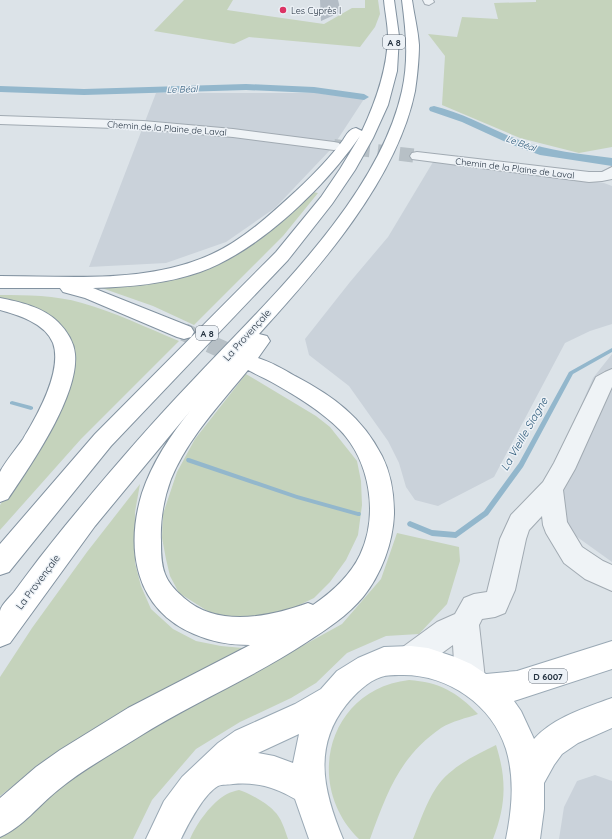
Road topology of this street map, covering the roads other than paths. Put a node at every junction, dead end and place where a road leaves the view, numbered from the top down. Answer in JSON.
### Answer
{"nodes":[{"id":1,"x":389,"y":0,"type":"edge"},
{"id":2,"x":407,"y":0,"type":"edge"},
{"id":3,"x":388,"y":84,"type":"junction"},
{"id":4,"x":0,"y":120,"type":"edge"},
{"id":5,"x":334,"y":146,"type":"tunnel mouth"},
{"id":6,"x":417,"y":156,"type":"tunnel mouth"},
{"id":7,"x":612,"y":172,"type":"edge"},
{"id":8,"x":329,"y":240,"type":"junction"},
{"id":9,"x":0,"y":282,"type":"edge"},
{"id":10,"x":28,"y":282,"type":"junction"},
{"id":11,"x":0,"y":290,"type":"edge"},
{"id":12,"x":0,"y":304,"type":"edge"},
{"id":13,"x":122,"y":306,"type":"junction"},
{"id":14,"x":184,"y":332,"type":"tunnel mouth"},
{"id":15,"x":256,"y":365,"type":"tunnel mouth"},
{"id":16,"x":612,"y":378,"type":"edge"},
{"id":17,"x":551,"y":489,"type":"junction"},
{"id":18,"x":0,"y":492,"type":"edge"},
{"id":19,"x":0,"y":563,"type":"edge"},
{"id":20,"x":612,"y":578,"type":"edge"},
{"id":21,"x":329,"y":611,"type":"junction"},
{"id":22,"x":470,"y":616,"type":"junction"},
{"id":23,"x":0,"y":633,"type":"edge"},
{"id":24,"x":612,"y":655,"type":"edge"},
{"id":25,"x":410,"y":659,"type":"junction"},
{"id":26,"x":476,"y":684,"type":"junction"},
{"id":27,"x":330,"y":700,"type":"junction"},
{"id":28,"x":612,"y":713,"type":"edge"},
{"id":29,"x":212,"y":771,"type":"junction"},
{"id":30,"x":529,"y":781,"type":"junction"},
{"id":31,"x":309,"y":790,"type":"junction"},
{"id":32,"x":0,"y":820,"type":"edge"},
{"id":33,"x":163,"y":839,"type":"edge"},
{"id":34,"x":326,"y":839,"type":"edge"},
{"id":35,"x":523,"y":839,"type":"edge"}],
"edges":[{"from":1,"to":3,"type":"main road","number":"A 8"},
{"from":2,"to":8,"type":"main road","name":"La Provençale","number":"A 8"},
{"from":3,"to":10,"type":"main road"},
{"from":3,"to":19,"type":"main road","number":"A 8"},
{"from":4,"to":5,"type":"street","name":"Chemin de la Plaine de Laval"},
{"from":6,"to":7,"type":"street","name":"Chemin de la Plaine de Laval"},
{"from":8,"to":21,"type":"main road"},
{"from":8,"to":23,"type":"main road","name":"La Provençale","number":"A 8"},
{"from":9,"to":10,"type":"main road"},
{"from":10,"to":13,"type":"main road"},
{"from":11,"to":13,"type":"main road"},
{"from":12,"to":18,"type":"main road"},
{"from":13,"to":14,"type":"main road"},
{"from":15,"to":21,"type":"main road"},
{"from":16,"to":17,"type":"street"},
{"from":17,"to":20,"type":"street"},
{"from":17,"to":22,"type":"street"},
{"from":21,"to":32,"type":"main road"},
{"from":22,"to":25,"type":"street"},
{"from":22,"to":26,"type":"street"},
{"from":24,"to":26,"type":"main road","number":"D 6007"},
{"from":25,"to":26,"type":"main road"},
{"from":25,"to":27,"type":"main road"},
{"from":26,"to":30,"type":"main road"},
{"from":27,"to":29,"type":"main road"},
{"from":27,"to":31,"type":"main road"},
{"from":28,"to":30,"type":"main road"},
{"from":29,"to":31,"type":"main road"},
{"from":29,"to":33,"type":"main road"},
{"from":30,"to":35,"type":"main road"},
{"from":31,"to":34,"type":"main road"}]}
